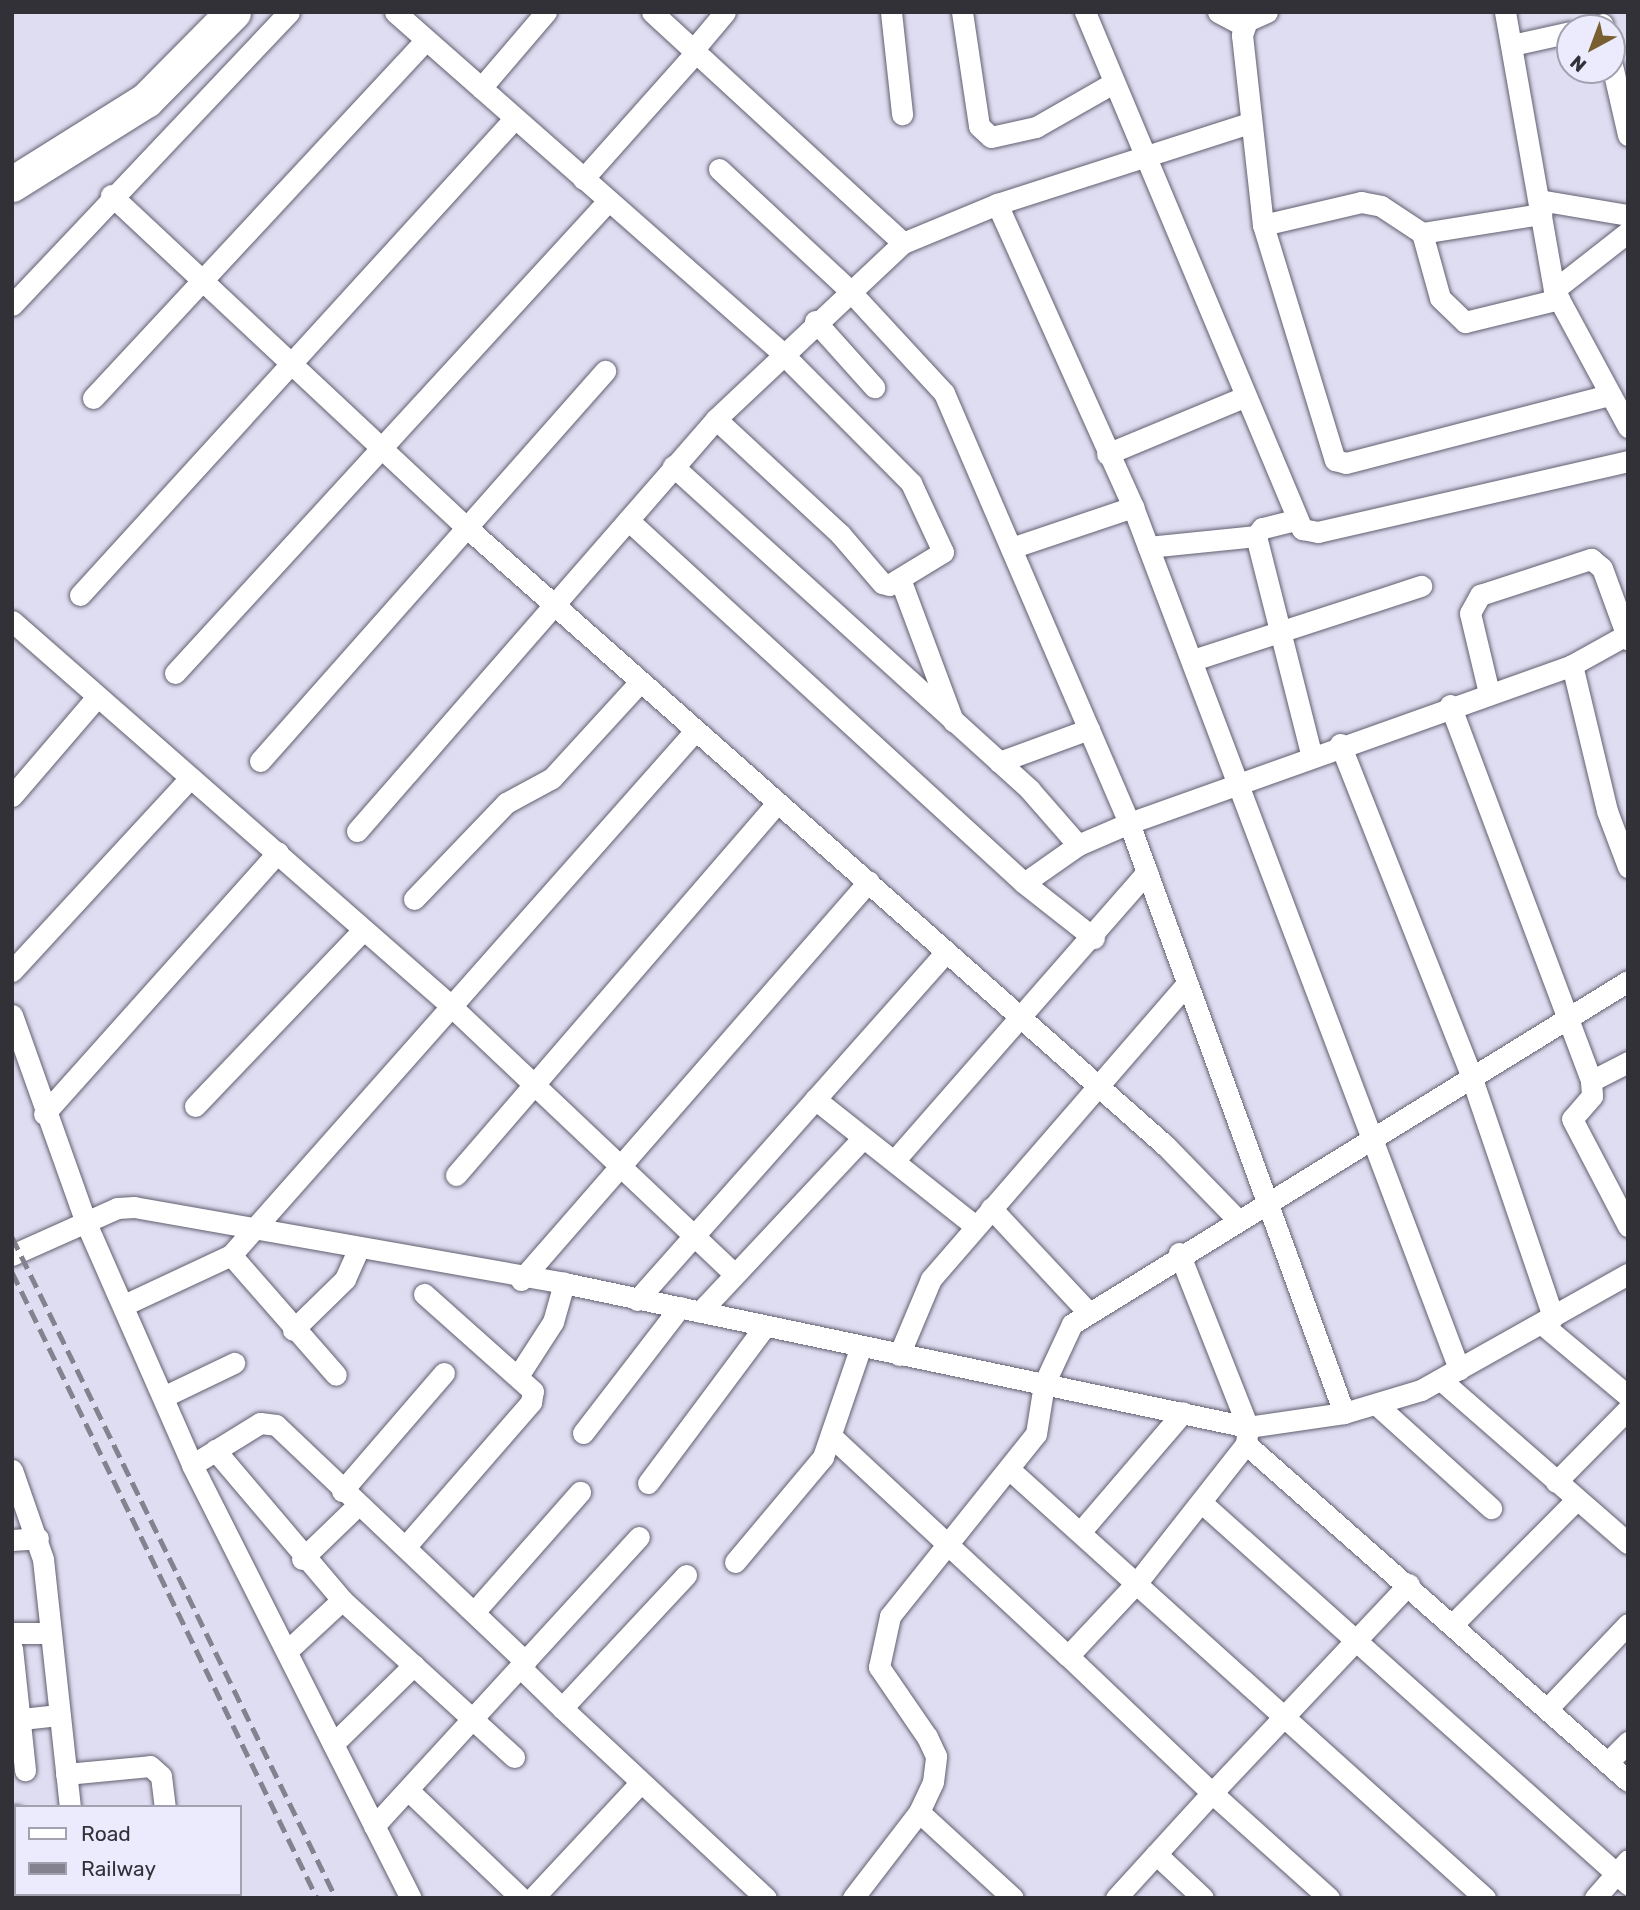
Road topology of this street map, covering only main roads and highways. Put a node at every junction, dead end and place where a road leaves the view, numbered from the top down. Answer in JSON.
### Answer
{"nodes":[{"id":1,"x":233,"y":12,"type":"edge"},
{"id":2,"x":12,"y":184,"type":"edge"}],
"edges":[{"from":1,"to":2,"type":"main road"}]}
